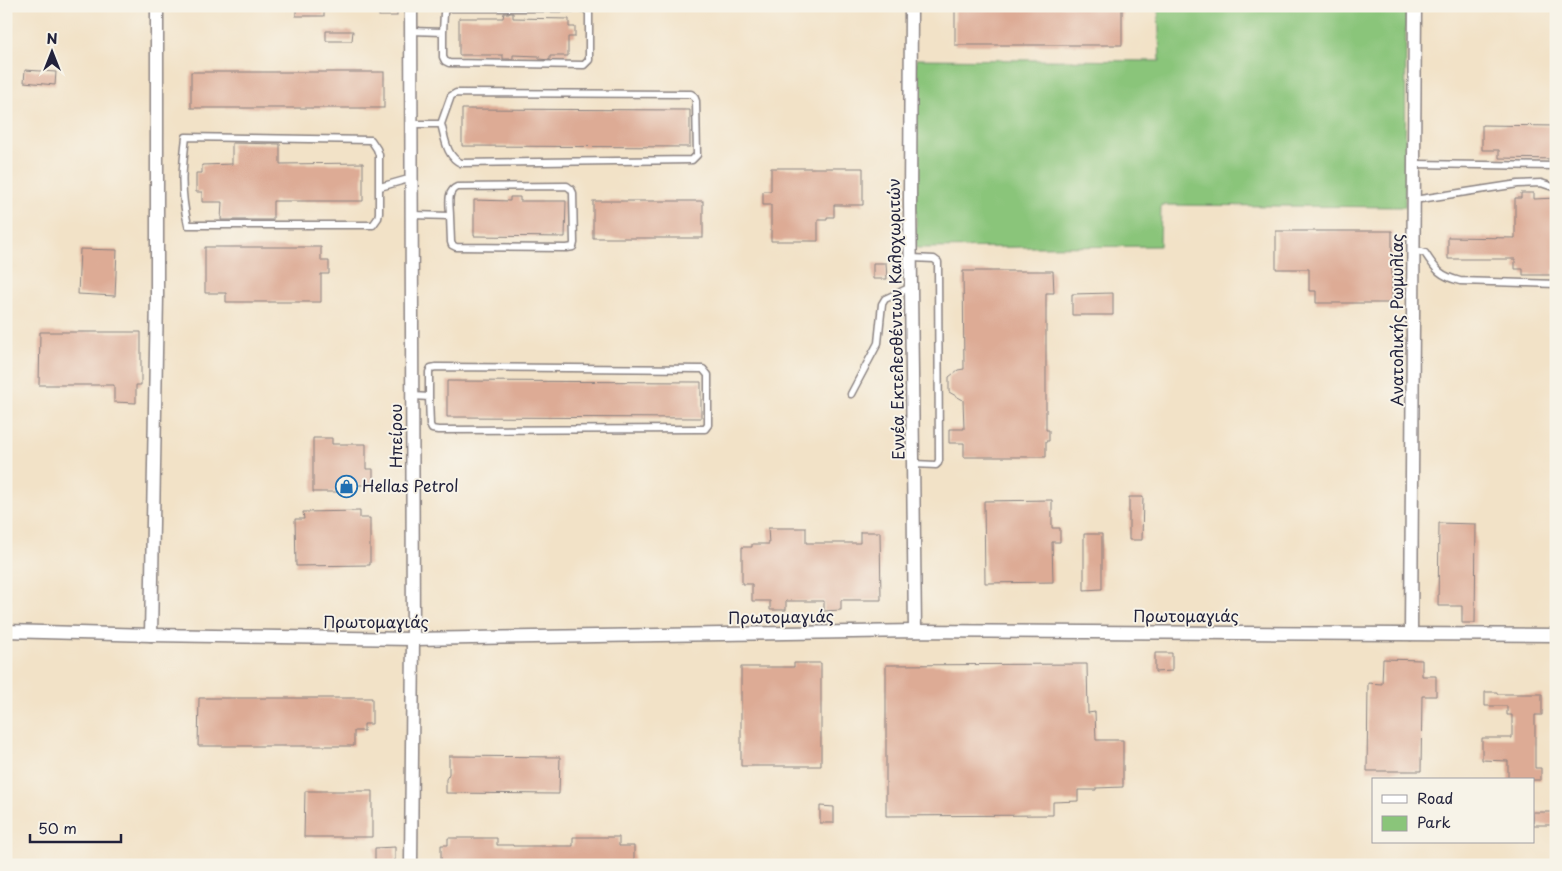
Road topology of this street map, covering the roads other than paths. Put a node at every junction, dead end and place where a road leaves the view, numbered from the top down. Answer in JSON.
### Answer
{"nodes":[{"id":1,"x":157,"y":6,"type":"edge"},
{"id":2,"x":411,"y":6,"type":"edge"},
{"id":3,"x":911,"y":6,"type":"edge"},
{"id":4,"x":1415,"y":6,"type":"edge"},
{"id":5,"x":412,"y":31,"type":"junction"},
{"id":6,"x":444,"y":32,"type":"junction"},
{"id":7,"x":413,"y":124,"type":"junction"},
{"id":8,"x":441,"y":124,"type":"junction"},
{"id":9,"x":1414,"y":164,"type":"junction"},
{"id":10,"x":1556,"y":166,"type":"edge"},
{"id":11,"x":412,"y":178,"type":"junction"},
{"id":12,"x":380,"y":187,"type":"junction"},
{"id":13,"x":1556,"y":188,"type":"edge"},
{"id":14,"x":1414,"y":200,"type":"junction"},
{"id":15,"x":412,"y":215,"type":"junction"},
{"id":16,"x":450,"y":216,"type":"junction"},
{"id":17,"x":1414,"y":250,"type":"junction"},
{"id":18,"x":912,"y":258,"type":"junction"},
{"id":19,"x":1556,"y":284,"type":"edge"},
{"id":20,"x":912,"y":286,"type":"junction"},
{"id":21,"x":851,"y":394,"type":"dead end"},
{"id":22,"x":413,"y":396,"type":"junction"},
{"id":23,"x":429,"y":397,"type":"junction"},
{"id":24,"x":914,"y":464,"type":"junction"},
{"id":25,"x":6,"y":631,"type":"edge"},
{"id":26,"x":915,"y":631,"type":"junction"},
{"id":27,"x":1411,"y":634,"type":"junction"},
{"id":28,"x":151,"y":635,"type":"junction"},
{"id":29,"x":1556,"y":635,"type":"edge"},
{"id":30,"x":414,"y":639,"type":"junction"},
{"id":31,"x":411,"y":865,"type":"edge"}],
"edges":[{"from":1,"to":28,"type":"street"},
{"from":2,"to":5,"type":"street","name":"Ηπείρου"},
{"from":3,"to":18,"type":"street","name":"Εννέα Εκτελεσθέντων Καλοχωριτών"},
{"from":4,"to":9,"type":"street","name":"Ανατολικής Ρωμυλίας"},
{"from":5,"to":6,"type":"lane"},
{"from":5,"to":7,"type":"street","name":"Ηπείρου"},
{"from":6,"to":6,"type":"lane"},
{"from":7,"to":8,"type":"lane"},
{"from":7,"to":11,"type":"street","name":"Ηπείρου"},
{"from":8,"to":8,"type":"lane"},
{"from":9,"to":10,"type":"lane"},
{"from":9,"to":14,"type":"street","name":"Ανατολικής Ρωμυλίας"},
{"from":11,"to":12,"type":"lane"},
{"from":11,"to":15,"type":"street","name":"Ηπείρου"},
{"from":12,"to":12,"type":"lane"},
{"from":13,"to":14,"type":"lane"},
{"from":14,"to":17,"type":"street","name":"Ανατολικής Ρωμυλίας"},
{"from":15,"to":16,"type":"lane"},
{"from":15,"to":22,"type":"street","name":"Ηπείρου"},
{"from":16,"to":16,"type":"lane"},
{"from":17,"to":19,"type":"lane"},
{"from":17,"to":27,"type":"street","name":"Ανατολικής Ρωμυλίας"},
{"from":18,"to":20,"type":"street","name":"Εννέα Εκτελεσθέντων Καλοχωριτών"},
{"from":18,"to":24,"type":"lane"},
{"from":20,"to":21,"type":"lane"},
{"from":20,"to":24,"type":"street","name":"Εννέα Εκτελεσθέντων Καλοχωριτών"},
{"from":22,"to":23,"type":"lane"},
{"from":22,"to":30,"type":"street","name":"Ηπείρου"},
{"from":23,"to":23,"type":"lane"},
{"from":24,"to":26,"type":"street","name":"Εννέα Εκτελεσθέντων Καλοχωριτών"},
{"from":25,"to":28,"type":"street","name":"Πρωτομαγιάς"},
{"from":26,"to":27,"type":"street","name":"Πρωτομαγιάς"},
{"from":26,"to":30,"type":"street","name":"Πρωτομαγιάς"},
{"from":27,"to":29,"type":"street","name":"Πρωτομαγιάς"},
{"from":28,"to":30,"type":"street","name":"Πρωτομαγιάς"},
{"from":30,"to":31,"type":"street","name":"Ηπείρου"}]}
